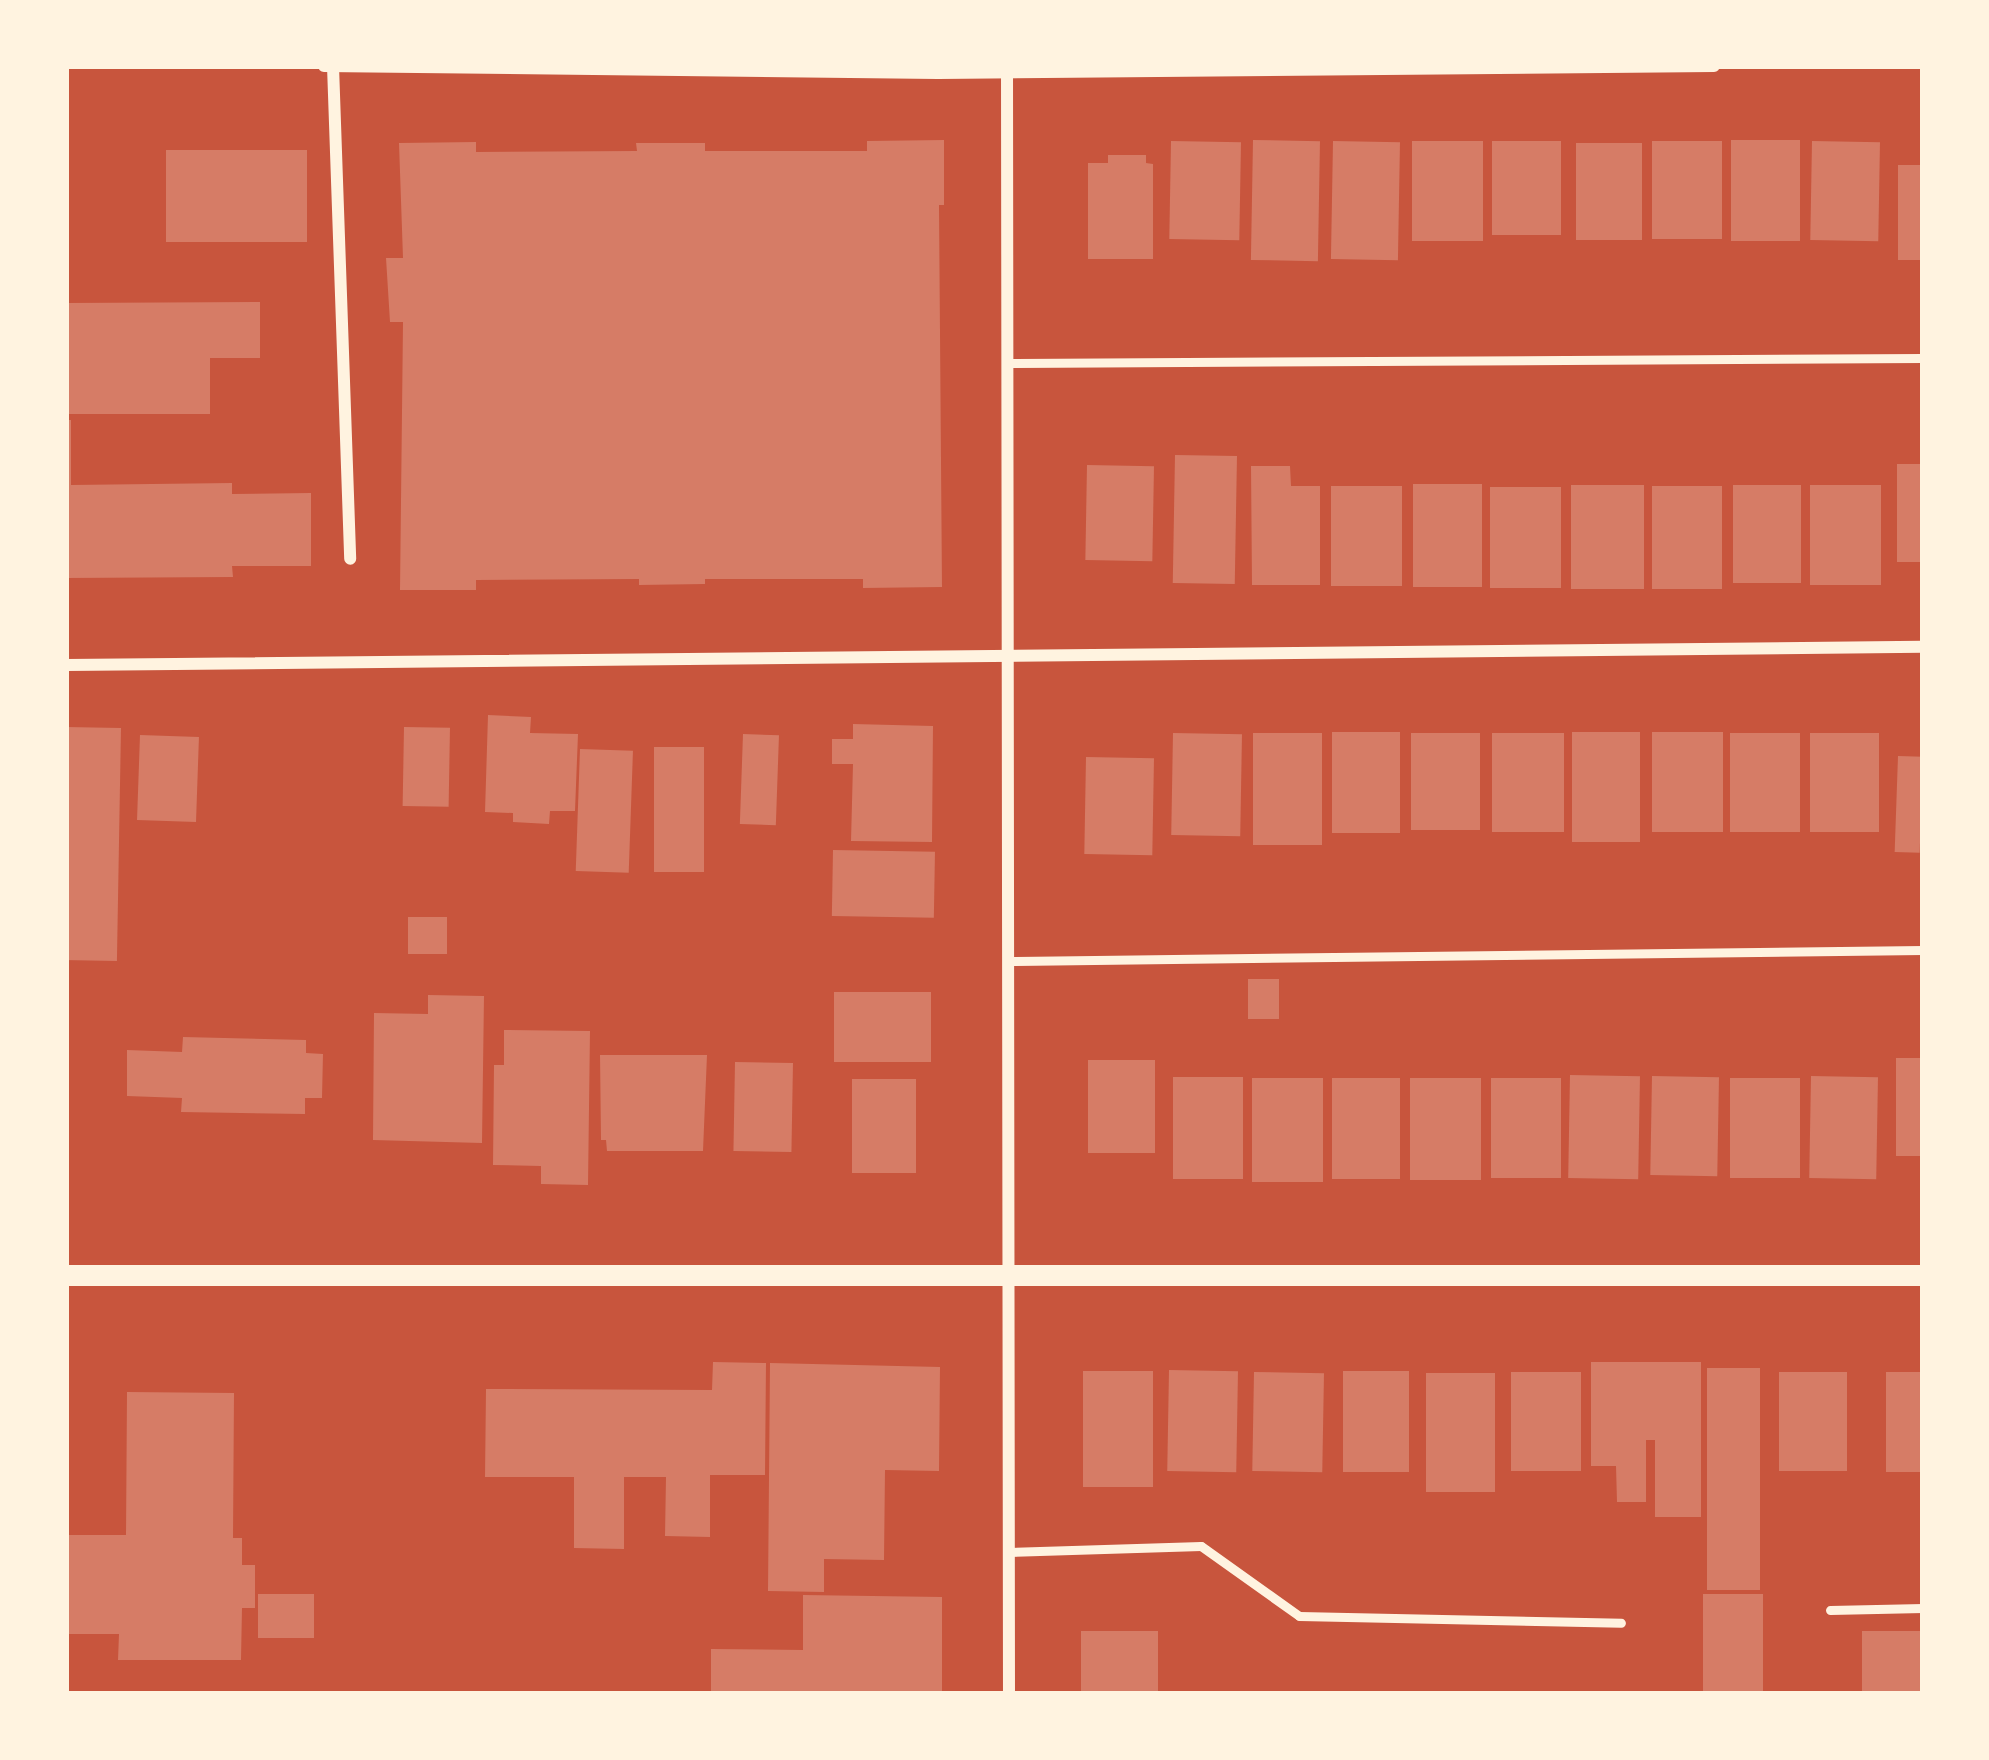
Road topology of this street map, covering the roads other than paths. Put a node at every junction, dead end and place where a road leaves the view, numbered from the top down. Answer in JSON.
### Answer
{"nodes":[{"id":1,"x":324,"y":66,"type":"edge"},
{"id":2,"x":333,"y":66,"type":"edge"},
{"id":3,"x":1714,"y":66,"type":"edge"},
{"id":4,"x":1007,"y":67,"type":"edge"},
{"id":5,"x":1923,"y":358,"type":"edge"},
{"id":6,"x":1007,"y":363,"type":"junction"},
{"id":7,"x":350,"y":559,"type":"dead end"},
{"id":8,"x":1923,"y":647,"type":"edge"},
{"id":9,"x":1007,"y":659,"type":"junction"},
{"id":10,"x":66,"y":665,"type":"edge"},
{"id":11,"x":1923,"y":950,"type":"edge"},
{"id":12,"x":1008,"y":961,"type":"junction"},
{"id":13,"x":66,"y":1275,"type":"edge"},
{"id":14,"x":1009,"y":1275,"type":"junction"},
{"id":15,"x":1923,"y":1275,"type":"edge"},
{"id":16,"x":1009,"y":1552,"type":"junction"},
{"id":17,"x":1923,"y":1608,"type":"edge"},
{"id":18,"x":1830,"y":1610,"type":"dead end"},
{"id":19,"x":1621,"y":1623,"type":"dead end"},
{"id":20,"x":1009,"y":1694,"type":"edge"}],
"edges":[{"from":1,"to":2,"type":"street"},
{"from":2,"to":4,"type":"street"},
{"from":2,"to":7,"type":"street"},
{"from":3,"to":4,"type":"street"},
{"from":4,"to":6,"type":"street"},
{"from":5,"to":6,"type":"lane"},
{"from":6,"to":9,"type":"street"},
{"from":8,"to":9,"type":"street"},
{"from":9,"to":10,"type":"street"},
{"from":9,"to":12,"type":"street"},
{"from":11,"to":12,"type":"lane"},
{"from":12,"to":14,"type":"street"},
{"from":13,"to":14,"type":"street"},
{"from":14,"to":15,"type":"street"},
{"from":14,"to":16,"type":"street"},
{"from":16,"to":19,"type":"lane"},
{"from":16,"to":20,"type":"street"},
{"from":17,"to":18,"type":"lane"}]}
